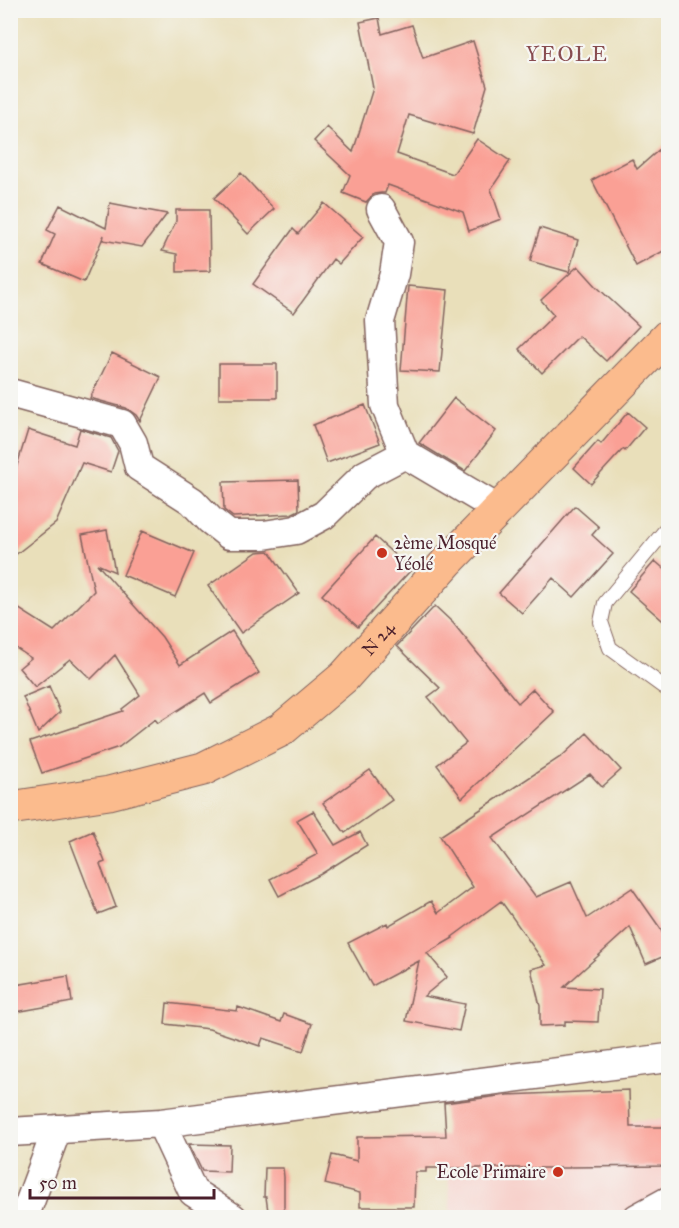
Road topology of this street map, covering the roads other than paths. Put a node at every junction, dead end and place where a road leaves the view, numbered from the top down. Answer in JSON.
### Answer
{"nodes":[{"id":1,"x":381,"y":209,"type":"dead end"},
{"id":2,"x":669,"y":336,"type":"edge"},
{"id":3,"x":10,"y":393,"type":"edge"},
{"id":4,"x":405,"y":454,"type":"junction"},
{"id":5,"x":498,"y":509,"type":"junction"},
{"id":6,"x":669,"y":527,"type":"edge"},
{"id":7,"x":669,"y":690,"type":"edge"},
{"id":8,"x":10,"y":808,"type":"edge"},
{"id":9,"x":669,"y":1058,"type":"edge"},
{"id":10,"x":161,"y":1124,"type":"junction"},
{"id":11,"x":57,"y":1129,"type":"junction"},
{"id":12,"x":10,"y":1132,"type":"edge"},
{"id":13,"x":669,"y":1201,"type":"edge"},
{"id":14,"x":18,"y":1218,"type":"edge"},
{"id":15,"x":232,"y":1218,"type":"edge"},
{"id":16,"x":637,"y":1218,"type":"edge"}],
"edges":[{"from":1,"to":4,"type":"street"},
{"from":2,"to":5,"type":"main road","name":"N 24"},
{"from":3,"to":4,"type":"street"},
{"from":4,"to":5,"type":"street"},
{"from":5,"to":8,"type":"main road","name":"N 24"},
{"from":6,"to":7,"type":"lane"},
{"from":9,"to":10,"type":"street"},
{"from":10,"to":11,"type":"street"},
{"from":10,"to":15,"type":"street"},
{"from":11,"to":12,"type":"street"},
{"from":11,"to":14,"type":"street"},
{"from":13,"to":16,"type":"street"}]}
